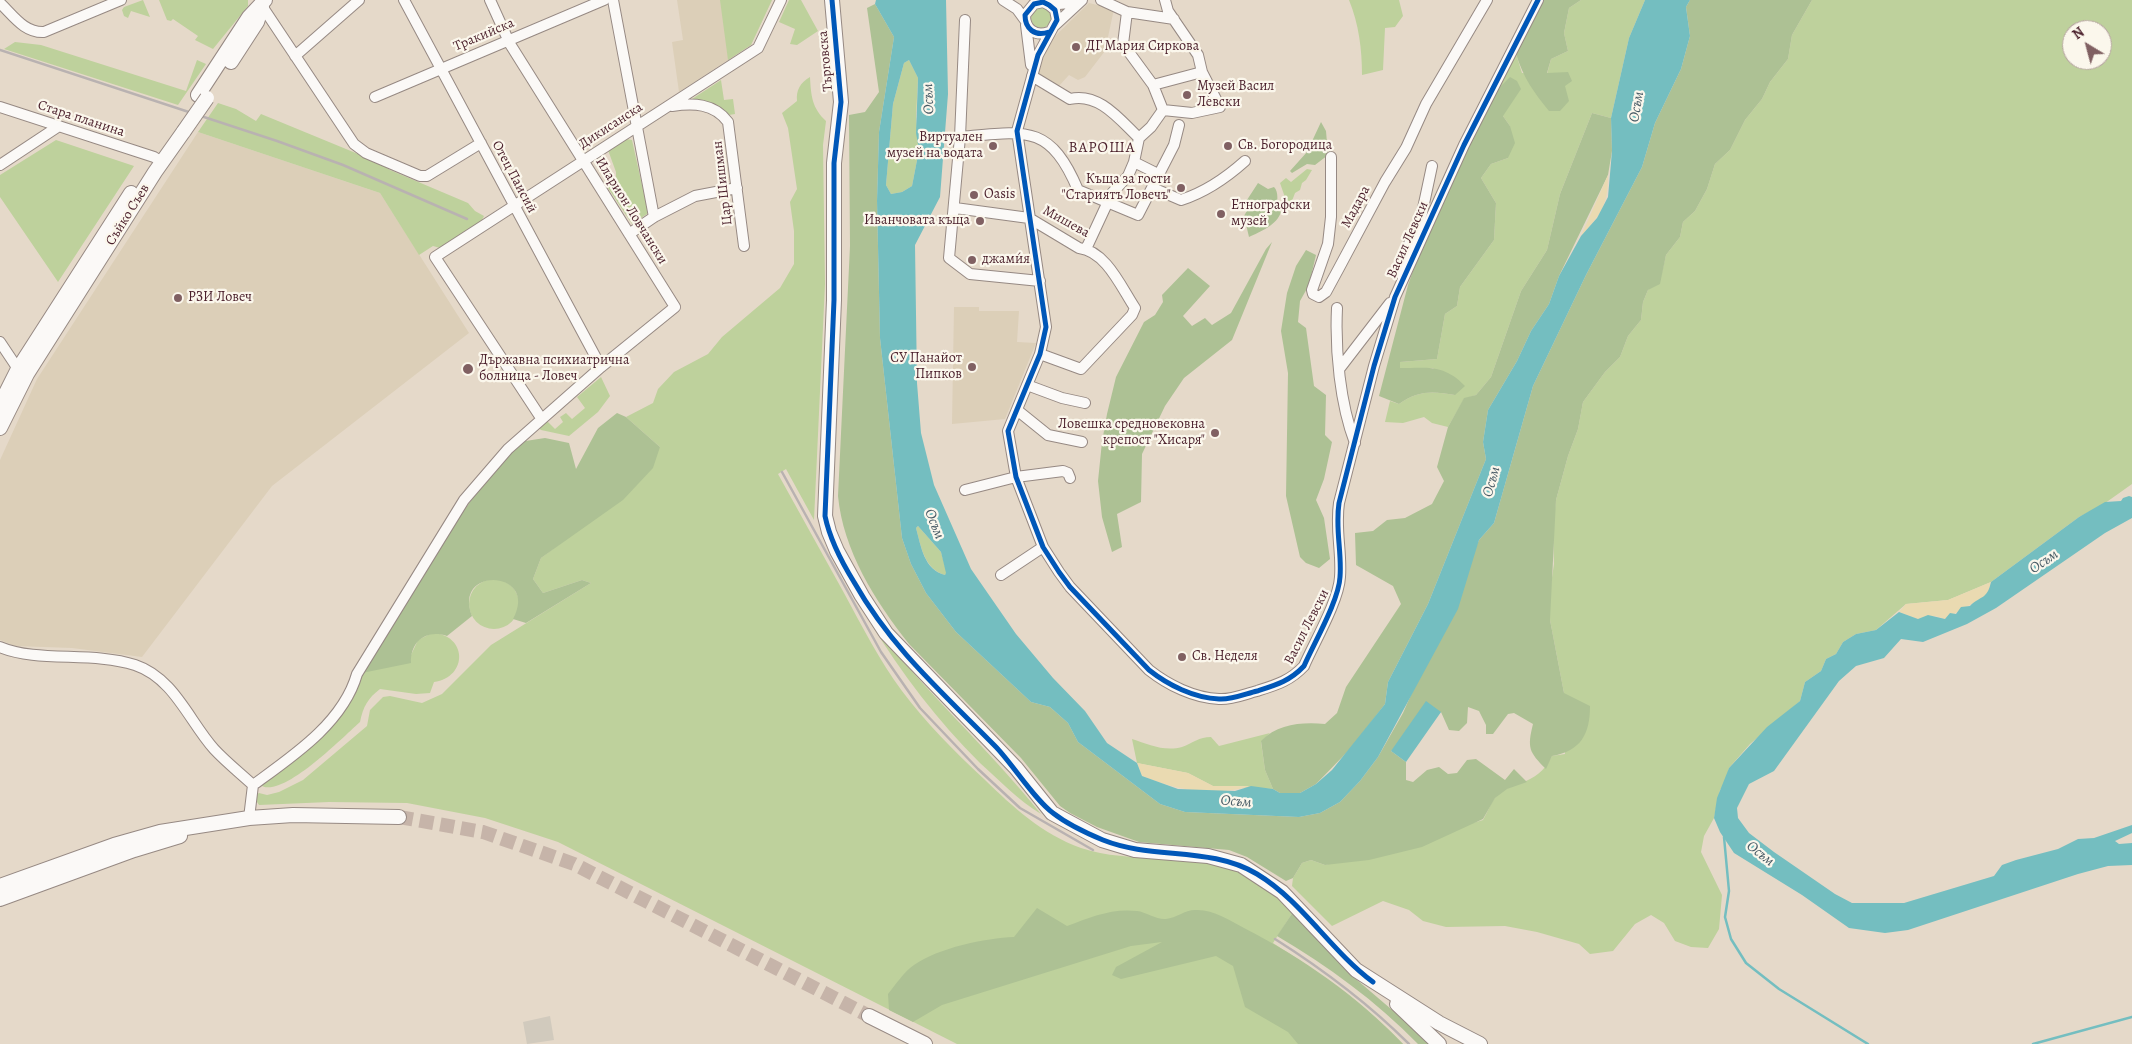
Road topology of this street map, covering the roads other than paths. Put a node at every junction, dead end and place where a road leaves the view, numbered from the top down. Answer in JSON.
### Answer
{"nodes":[{"id":1,"x":4,"y":0,"type":"edge"},
{"id":2,"x":358,"y":0,"type":"edge"},
{"id":3,"x":404,"y":0,"type":"edge"},
{"id":4,"x":490,"y":0,"type":"edge"},
{"id":5,"x":604,"y":0,"type":"edge"},
{"id":6,"x":613,"y":0,"type":"edge"},
{"id":7,"x":781,"y":0,"type":"edge"},
{"id":8,"x":832,"y":0,"type":"edge"},
{"id":9,"x":1003,"y":0,"type":"edge"},
{"id":10,"x":1077,"y":0,"type":"edge"},
{"id":11,"x":1082,"y":0,"type":"edge"},
{"id":12,"x":1101,"y":0,"type":"edge"},
{"id":13,"x":1165,"y":0,"type":"edge"},
{"id":14,"x":1487,"y":0,"type":"edge"},
{"id":15,"x":1538,"y":0,"type":"edge"},
{"id":16,"x":115,"y":1,"type":"edge"},
{"id":17,"x":0,"y":2,"type":"edge"},
{"id":18,"x":262,"y":2,"type":"edge"},
{"id":19,"x":1042,"y":2,"type":"edge"},
{"id":20,"x":8,"y":11,"type":"junction"},
{"id":21,"x":1127,"y":12,"type":"junction"},
{"id":22,"x":1174,"y":19,"type":"junction"},
{"id":23,"x":964,"y":20,"type":"dead end"},
{"id":24,"x":1026,"y":22,"type":"junction"},
{"id":25,"x":1052,"y":28,"type":"junction"},
{"id":26,"x":508,"y":40,"type":"junction"},
{"id":27,"x":295,"y":56,"type":"junction"},
{"id":28,"x":441,"y":68,"type":"junction"},
{"id":29,"x":1202,"y":72,"type":"junction"},
{"id":30,"x":1032,"y":76,"type":"junction"},
{"id":31,"x":1153,"y":85,"type":"junction"},
{"id":32,"x":375,"y":97,"type":"dead end"},
{"id":33,"x":668,"y":106,"type":"junction"},
{"id":34,"x":0,"y":107,"type":"edge"},
{"id":35,"x":1163,"y":110,"type":"junction"},
{"id":36,"x":1179,"y":124,"type":"dead end"},
{"id":37,"x":59,"y":126,"type":"junction"},
{"id":38,"x":636,"y":127,"type":"junction"},
{"id":39,"x":1017,"y":131,"type":"junction"},
{"id":40,"x":960,"y":137,"type":"junction"},
{"id":41,"x":1139,"y":138,"type":"junction"},
{"id":42,"x":480,"y":143,"type":"junction"},
{"id":43,"x":1331,"y":157,"type":"dead end"},
{"id":44,"x":158,"y":159,"type":"junction"},
{"id":45,"x":583,"y":161,"type":"junction"},
{"id":46,"x":1245,"y":161,"type":"dead end"},
{"id":47,"x":1134,"y":162,"type":"junction"},
{"id":48,"x":0,"y":165,"type":"edge"},
{"id":49,"x":1432,"y":166,"type":"dead end"},
{"id":50,"x":1160,"y":175,"type":"junction"},
{"id":51,"x":737,"y":188,"type":"junction"},
{"id":52,"x":1153,"y":188,"type":"junction"},
{"id":53,"x":1109,"y":202,"type":"junction"},
{"id":54,"x":514,"y":206,"type":"junction"},
{"id":55,"x":955,"y":208,"type":"junction"},
{"id":56,"x":654,"y":217,"type":"junction"},
{"id":57,"x":1029,"y":218,"type":"junction"},
{"id":58,"x":629,"y":234,"type":"junction"},
{"id":59,"x":744,"y":246,"type":"dead end"},
{"id":60,"x":1086,"y":249,"type":"junction"},
{"id":61,"x":1040,"y":281,"type":"junction"},
{"id":62,"x":1395,"y":297,"type":"junction"},
{"id":63,"x":1337,"y":308,"type":"dead end"},
{"id":64,"x":0,"y":342,"type":"edge"},
{"id":65,"x":1040,"y":354,"type":"junction"},
{"id":66,"x":601,"y":367,"type":"junction"},
{"id":67,"x":1340,"y":368,"type":"junction"},
{"id":68,"x":23,"y":371,"type":"junction"},
{"id":69,"x":1027,"y":385,"type":"junction"},
{"id":70,"x":1085,"y":404,"type":"dead end"},
{"id":71,"x":0,"y":405,"type":"edge"},
{"id":72,"x":1017,"y":410,"type":"junction"},
{"id":73,"x":541,"y":418,"type":"junction"},
{"id":74,"x":0,"y":428,"type":"edge"},
{"id":75,"x":1082,"y":442,"type":"dead end"},
{"id":76,"x":1355,"y":443,"type":"junction"},
{"id":77,"x":1016,"y":477,"type":"junction"},
{"id":78,"x":1070,"y":478,"type":"dead end"},
{"id":79,"x":964,"y":490,"type":"dead end"},
{"id":80,"x":1044,"y":547,"type":"junction"},
{"id":81,"x":1001,"y":575,"type":"dead end"},
{"id":82,"x":0,"y":646,"type":"edge"},
{"id":83,"x":253,"y":785,"type":"junction"},
{"id":84,"x":399,"y":817,"type":"tunnel mouth"},
{"id":85,"x":249,"y":818,"type":"junction"},
{"id":86,"x":224,"y":822,"type":"junction"},
{"id":87,"x":134,"y":850,"type":"junction"},
{"id":88,"x":0,"y":886,"type":"edge"},
{"id":89,"x":0,"y":899,"type":"edge"},
{"id":90,"x":0,"y":904,"type":"edge"},
{"id":91,"x":1373,"y":982,"type":"junction"},
{"id":92,"x":869,"y":1016,"type":"tunnel mouth"},
{"id":93,"x":925,"y":1044,"type":"edge"},
{"id":94,"x":1439,"y":1044,"type":"edge"},
{"id":95,"x":1480,"y":1044,"type":"edge"}],
"edges":[{"from":1,"to":20,"type":"street"},
{"from":2,"to":27,"type":"street"},
{"from":3,"to":28,"type":"street","name":"Отец Паисий"},
{"from":4,"to":26,"type":"street","name":"Иларион Ловчански"},
{"from":5,"to":26,"type":"street","name":"Тракийска"},
{"from":6,"to":38,"type":"street"},
{"from":7,"to":33,"type":"street","name":"Дикисанска"},
{"from":8,"to":91,"type":"street","name":"Търговска"},
{"from":9,"to":24,"type":"street"},
{"from":10,"to":19,"type":"street"},
{"from":11,"to":25,"type":"street"},
{"from":12,"to":21,"type":"street"},
{"from":13,"to":22,"type":"street"},
{"from":14,"to":43,"type":"street","name":"Мадара"},
{"from":15,"to":62,"type":"street","name":"Васил Левски"},
{"from":16,"to":20,"type":"street"},
{"from":17,"to":20,"type":"street"},
{"from":18,"to":27,"type":"street"},
{"from":18,"to":44,"type":"street","name":"Съйко Съев","bridge":true},
{"from":19,"to":24,"type":"street"},
{"from":19,"to":25,"type":"street"},
{"from":21,"to":22,"type":"street"},
{"from":21,"to":31,"type":"street"},
{"from":22,"to":29,"type":"street"},
{"from":23,"to":40,"type":"street"},
{"from":24,"to":25,"type":"street"},
{"from":24,"to":30,"type":"street"},
{"from":25,"to":30,"type":"street"},
{"from":26,"to":28,"type":"street","name":"Тракийска"},
{"from":26,"to":45,"type":"street","name":"Иларион Ловчански"},
{"from":27,"to":42,"type":"street"},
{"from":28,"to":32,"type":"street","name":"Тракийска"},
{"from":28,"to":42,"type":"street","name":"Отец Паисий"},
{"from":29,"to":31,"type":"street"},
{"from":29,"to":35,"type":"street"},
{"from":30,"to":39,"type":"street","name":"Васил Левски"},
{"from":30,"to":41,"type":"street"},
{"from":31,"to":35,"type":"street"},
{"from":33,"to":38,"type":"street","name":"Дикисанска"},
{"from":33,"to":51,"type":"street","name":"Цар Шишман"},
{"from":34,"to":37,"type":"street","name":"Стара планина"},
{"from":35,"to":41,"type":"street"},
{"from":36,"to":50,"type":"street"},
{"from":37,"to":44,"type":"street","name":"Стара планина"},
{"from":37,"to":48,"type":"street"},
{"from":38,"to":45,"type":"street","name":"Дикисанска"},
{"from":38,"to":56,"type":"street"},
{"from":39,"to":40,"type":"street"},
{"from":39,"to":53,"type":"street"},
{"from":39,"to":57,"type":"street","name":"Васил Левски"},
{"from":40,"to":55,"type":"street"},
{"from":41,"to":47,"type":"street"},
{"from":42,"to":54,"type":"street","name":"Отец Паисий"},
{"from":44,"to":68,"type":"street","name":"Съйко Съев"},
{"from":45,"to":54,"type":"street","name":"Дикисанска"},
{"from":45,"to":58,"type":"street","name":"Иларион Ловчански"},
{"from":46,"to":52,"type":"street"},
{"from":47,"to":50,"type":"street"},
{"from":47,"to":53,"type":"street"},
{"from":49,"to":62,"type":"street"},
{"from":50,"to":52,"type":"street"},
{"from":51,"to":56,"type":"street"},
{"from":51,"to":59,"type":"street","name":"Цар Шишман"},
{"from":52,"to":53,"type":"street"},
{"from":53,"to":60,"type":"street"},
{"from":54,"to":66,"type":"street","name":"Отец Паисий"},
{"from":54,"to":73,"type":"street","name":"Дикисанска"},
{"from":55,"to":57,"type":"street","name":"Мишева"},
{"from":55,"to":61,"type":"street"},
{"from":56,"to":58,"type":"street"},
{"from":57,"to":60,"type":"street","name":"Мишева"},
{"from":57,"to":61,"type":"street","name":"Васил Левски"},
{"from":58,"to":66,"type":"street","name":"Иларион Ловчански"},
{"from":60,"to":65,"type":"street","name":"Мишева"},
{"from":61,"to":65,"type":"street","name":"Васил Левски"},
{"from":62,"to":67,"type":"street"},
{"from":62,"to":76,"type":"street","name":"Васил Левски"},
{"from":63,"to":67,"type":"street"},
{"from":64,"to":68,"type":"street"},
{"from":65,"to":69,"type":"street","name":"Васил Левски"},
{"from":66,"to":73,"type":"street"},
{"from":67,"to":76,"type":"street"},
{"from":68,"to":71,"type":"street","name":"Съйко Съев"},
{"from":68,"to":74,"type":"street","name":"Съйко Съев"},
{"from":69,"to":70,"type":"street"},
{"from":69,"to":72,"type":"street","name":"Васил Левски"},
{"from":72,"to":75,"type":"street"},
{"from":72,"to":77,"type":"street","name":"Васил Левски"},
{"from":73,"to":83,"type":"street"},
{"from":76,"to":80,"type":"street","name":"Васил Левски"},
{"from":77,"to":78,"type":"street"},
{"from":77,"to":79,"type":"street"},
{"from":77,"to":80,"type":"street","name":"Васил Левски"},
{"from":80,"to":81,"type":"street"},
{"from":82,"to":83,"type":"street"},
{"from":83,"to":85,"type":"street"},
{"from":84,"to":85,"type":"street"},
{"from":85,"to":86,"type":"street"},
{"from":86,"to":87,"type":"street"},
{"from":86,"to":88,"type":"street"},
{"from":87,"to":89,"type":"street"},
{"from":87,"to":90,"type":"street"},
{"from":91,"to":94,"type":"street"},
{"from":91,"to":95,"type":"street"},
{"from":92,"to":93,"type":"street"}]}
